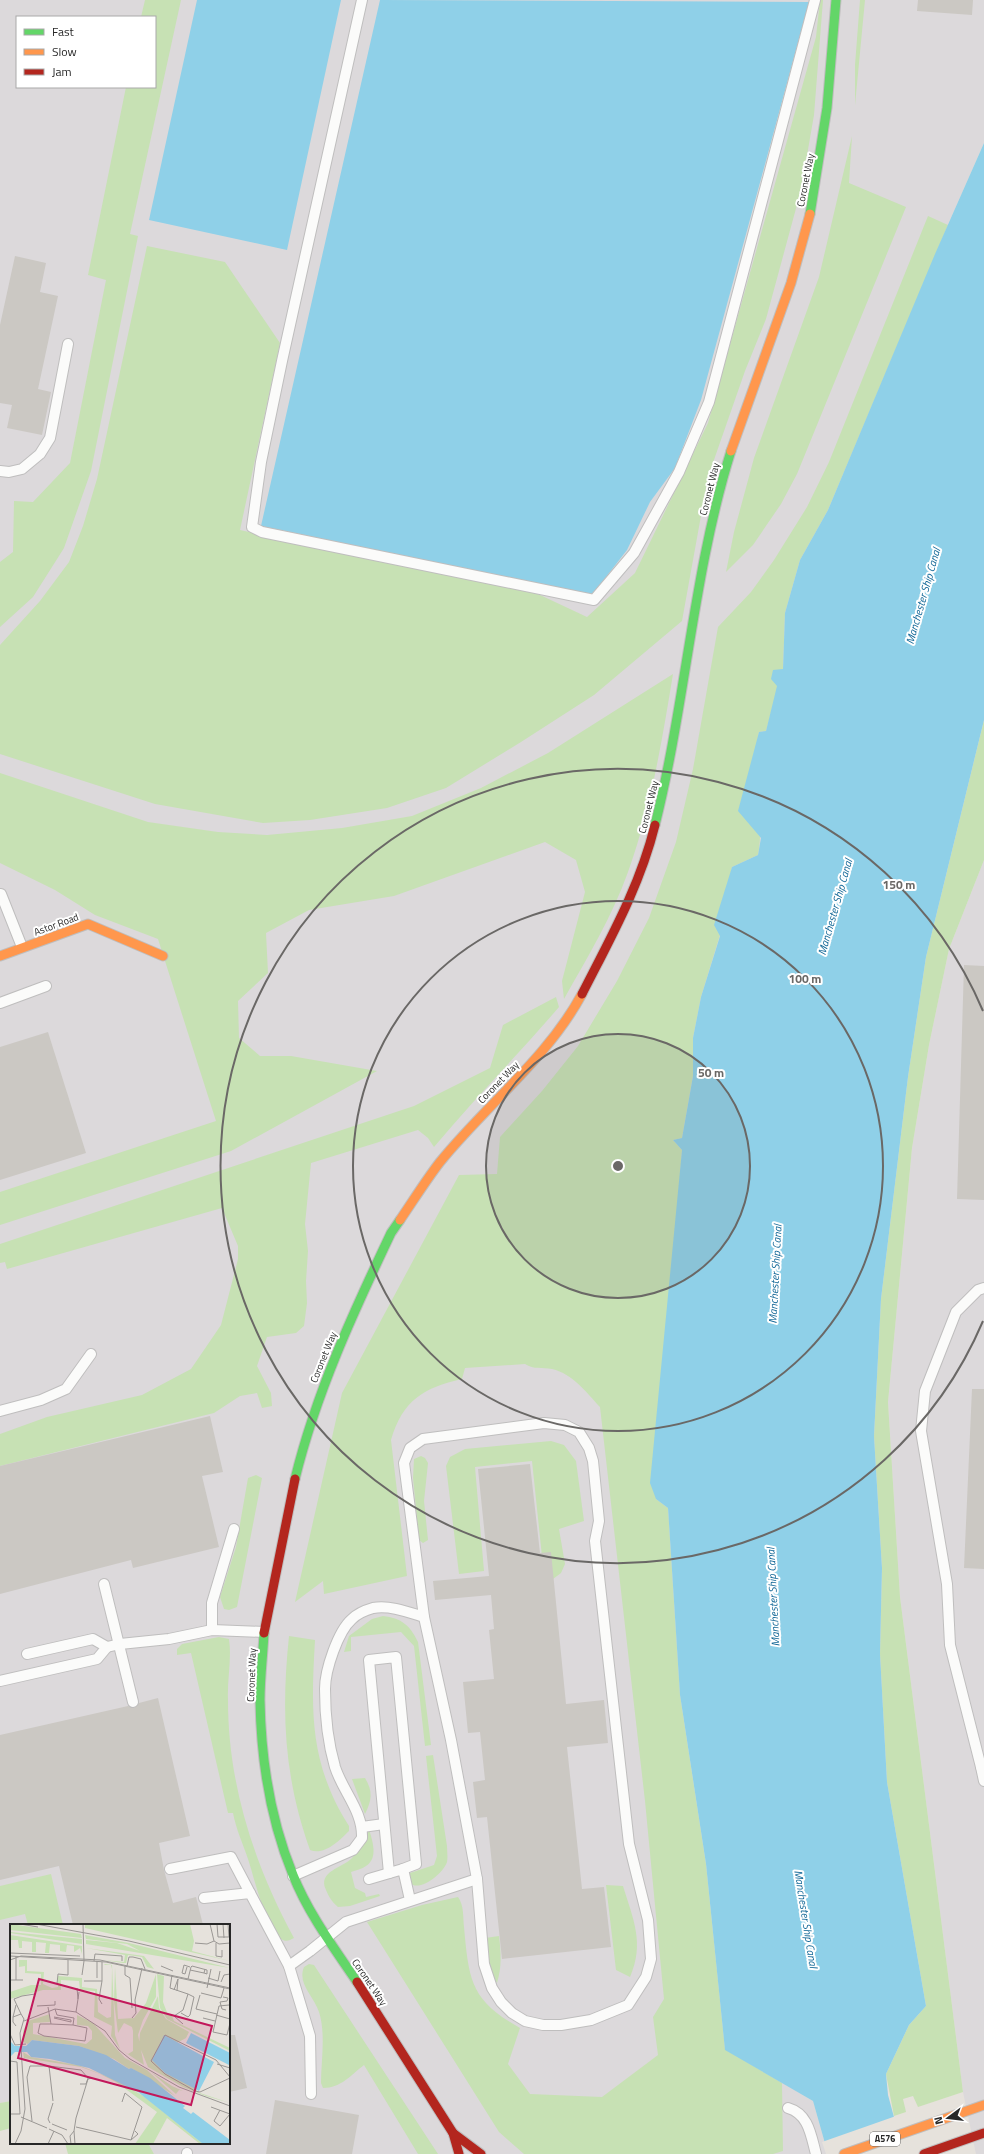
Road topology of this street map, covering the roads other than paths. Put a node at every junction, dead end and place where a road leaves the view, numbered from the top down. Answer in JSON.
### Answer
{"nodes":[{"id":1,"x":362,"y":0,"type":"edge"},
{"id":2,"x":815,"y":0,"type":"edge"},
{"id":3,"x":836,"y":0,"type":"edge"},
{"id":4,"x":68,"y":344,"type":"dead end"},
{"id":5,"x":0,"y":471,"type":"edge"},
{"id":6,"x":1,"y":894,"type":"dead end"},
{"id":7,"x":22,"y":948,"type":"junction"},
{"id":8,"x":0,"y":956,"type":"edge"},
{"id":9,"x":163,"y":956,"type":"dead end"},
{"id":10,"x":46,"y":986,"type":"dead end"},
{"id":11,"x":0,"y":1003,"type":"edge"},
{"id":12,"x":984,"y":1288,"type":"edge"},
{"id":13,"x":91,"y":1354,"type":"dead end"},
{"id":14,"x":0,"y":1411,"type":"edge"},
{"id":15,"x":234,"y":1529,"type":"dead end"},
{"id":16,"x":104,"y":1584,"type":"dead end"},
{"id":17,"x":424,"y":1617,"type":"junction"},
{"id":18,"x":212,"y":1630,"type":"junction"},
{"id":19,"x":264,"y":1632,"type":"junction"},
{"id":20,"x":120,"y":1644,"type":"junction"},
{"id":21,"x":107,"y":1647,"type":"junction"},
{"id":22,"x":27,"y":1654,"type":"dead end"},
{"id":23,"x":0,"y":1681,"type":"edge"},
{"id":24,"x":133,"y":1702,"type":"dead end"},
{"id":25,"x":982,"y":1766,"type":"edge"},
{"id":26,"x":984,"y":1781,"type":"edge"},
{"id":27,"x":384,"y":1824,"type":"junction"},
{"id":28,"x":362,"y":1827,"type":"junction"},
{"id":29,"x":170,"y":1869,"type":"dead end"},
{"id":30,"x":403,"y":1869,"type":"junction"},
{"id":31,"x":389,"y":1873,"type":"junction"},
{"id":32,"x":293,"y":1876,"type":"junction"},
{"id":33,"x":369,"y":1879,"type":"dead end"},
{"id":34,"x":477,"y":1879,"type":"junction"},
{"id":35,"x":250,"y":1892,"type":"junction"},
{"id":36,"x":204,"y":1898,"type":"dead end"},
{"id":37,"x":410,"y":1900,"type":"junction"},
{"id":38,"x":327,"y":1937,"type":"junction"},
{"id":39,"x":289,"y":1966,"type":"junction"},
{"id":40,"x":311,"y":2094,"type":"dead end"},
{"id":41,"x":984,"y":2105,"type":"edge"},
{"id":42,"x":788,"y":2108,"type":"dead end"},
{"id":43,"x":453,"y":2133,"type":"junction"},
{"id":44,"x":984,"y":2133,"type":"edge"},
{"id":45,"x":459,"y":2154,"type":"edge"},
{"id":46,"x":481,"y":2154,"type":"edge"},
{"id":47,"x":816,"y":2154,"type":"edge"},
{"id":48,"x":844,"y":2154,"type":"edge"},
{"id":49,"x":924,"y":2154,"type":"edge"}],
"edges":[{"from":1,"to":2,"type":"lane"},
{"from":3,"to":19,"type":"street","name":"Coronet Way"},
{"from":4,"to":5,"type":"lane"},
{"from":6,"to":7,"type":"lane"},
{"from":7,"to":8,"type":"street","name":"Astor Road"},
{"from":7,"to":9,"type":"street","name":"Astor Road"},
{"from":10,"to":11,"type":"lane"},
{"from":12,"to":25,"type":"lane"},
{"from":13,"to":14,"type":"lane"},
{"from":15,"to":18,"type":"lane"},
{"from":16,"to":20,"type":"lane"},
{"from":17,"to":28,"type":"lane"},
{"from":17,"to":34,"type":"lane"},
{"from":17,"to":34,"type":"lane"},
{"from":18,"to":19,"type":"lane"},
{"from":18,"to":20,"type":"lane"},
{"from":19,"to":32,"type":"street","name":"Coronet Way"},
{"from":20,"to":21,"type":"lane"},
{"from":20,"to":24,"type":"lane"},
{"from":21,"to":22,"type":"lane"},
{"from":21,"to":23,"type":"lane"},
{"from":25,"to":26,"type":"lane"},
{"from":27,"to":28,"type":"lane"},
{"from":27,"to":30,"type":"lane"},
{"from":27,"to":31,"type":"lane"},
{"from":28,"to":32,"type":"lane"},
{"from":29,"to":35,"type":"lane"},
{"from":30,"to":31,"type":"lane"},
{"from":30,"to":37,"type":"lane"},
{"from":31,"to":33,"type":"lane"},
{"from":32,"to":38,"type":"street","name":"Coronet Way"},
{"from":34,"to":37,"type":"lane"},
{"from":35,"to":36,"type":"lane"},
{"from":35,"to":39,"type":"lane"},
{"from":37,"to":38,"type":"lane"},
{"from":38,"to":39,"type":"lane"},
{"from":38,"to":43,"type":"street","name":"Coronet Way"},
{"from":39,"to":40,"type":"lane"},
{"from":41,"to":48,"type":"street","number":"A576"},
{"from":42,"to":47,"type":"lane"},
{"from":43,"to":45,"type":"street"},
{"from":43,"to":46,"type":"street"},
{"from":44,"to":49,"type":"street"}]}
